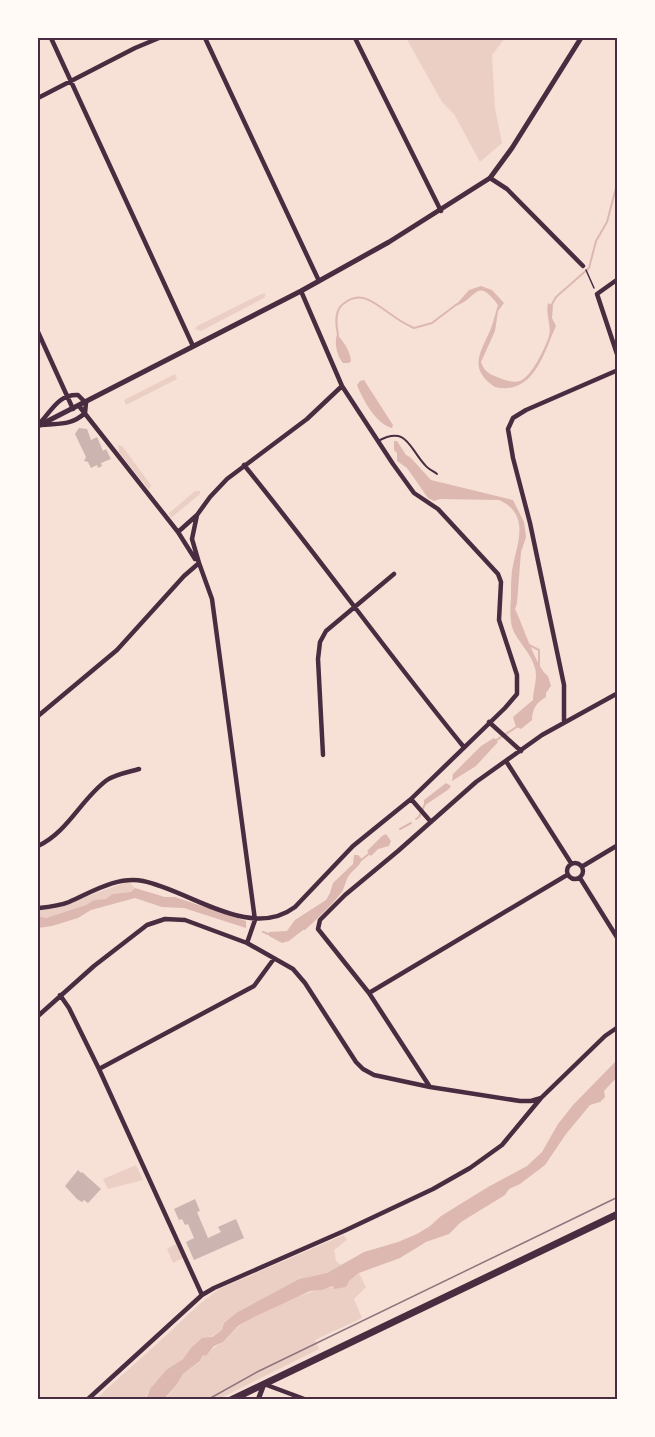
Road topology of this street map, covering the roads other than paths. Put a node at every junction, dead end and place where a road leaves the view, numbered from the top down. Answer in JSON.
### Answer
{"nodes":[{"id":1,"x":51,"y":38,"type":"edge"},
{"id":2,"x":159,"y":38,"type":"edge"},
{"id":3,"x":205,"y":38,"type":"edge"},
{"id":4,"x":355,"y":38,"type":"edge"},
{"id":5,"x":581,"y":38,"type":"edge"},
{"id":6,"x":71,"y":80,"type":"junction"},
{"id":7,"x":38,"y":98,"type":"edge"},
{"id":8,"x":490,"y":178,"type":"junction"},
{"id":9,"x":441,"y":211,"type":"junction"},
{"id":10,"x":583,"y":266,"type":"dead end"},
{"id":11,"x":618,"y":279,"type":"edge"},
{"id":12,"x":319,"y":281,"type":"junction"},
{"id":13,"x":301,"y":291,"type":"junction"},
{"id":14,"x":38,"y":332,"type":"edge"},
{"id":15,"x":193,"y":346,"type":"junction"},
{"id":16,"x":618,"y":357,"type":"edge"},
{"id":17,"x":618,"y":370,"type":"edge"},
{"id":18,"x":342,"y":386,"type":"junction"},
{"id":19,"x":67,"y":397,"type":"junction"},
{"id":20,"x":86,"y":403,"type":"junction"},
{"id":21,"x":76,"y":407,"type":"junction"},
{"id":22,"x":85,"y":413,"type":"junction"},
{"id":23,"x":38,"y":426,"type":"edge"},
{"id":24,"x":378,"y":441,"type":"junction"},
{"id":25,"x":244,"y":465,"type":"junction"},
{"id":26,"x":437,"y":474,"type":"dead end"},
{"id":27,"x":197,"y":515,"type":"junction"},
{"id":28,"x":178,"y":532,"type":"junction"},
{"id":29,"x":199,"y":563,"type":"junction"},
{"id":30,"x":394,"y":574,"type":"dead end"},
{"id":31,"x":356,"y":606,"type":"junction"},
{"id":32,"x":618,"y":693,"type":"edge"},
{"id":33,"x":38,"y":716,"type":"edge"},
{"id":34,"x":489,"y":722,"type":"junction"},
{"id":35,"x":564,"y":722,"type":"junction"},
{"id":36,"x":463,"y":746,"type":"junction"},
{"id":37,"x":521,"y":751,"type":"junction"},
{"id":38,"x":322,"y":755,"type":"dead end"},
{"id":39,"x":506,"y":761,"type":"junction"},
{"id":40,"x":139,"y":769,"type":"dead end"},
{"id":41,"x":411,"y":799,"type":"junction"},
{"id":42,"x":431,"y":822,"type":"junction"},
{"id":43,"x":618,"y":845,"type":"edge"},
{"id":44,"x":38,"y":846,"type":"edge"},
{"id":45,"x":571,"y":862,"type":"junction"},
{"id":46,"x":583,"y":866,"type":"junction"},
{"id":47,"x":567,"y":875,"type":"junction"},
{"id":48,"x":580,"y":878,"type":"junction"},
{"id":49,"x":38,"y":907,"type":"edge"},
{"id":50,"x":255,"y":920,"type":"junction"},
{"id":51,"x":618,"y":939,"type":"edge"},
{"id":52,"x":247,"y":943,"type":"junction"},
{"id":53,"x":273,"y":960,"type":"junction"},
{"id":54,"x":369,"y":993,"type":"junction"},
{"id":55,"x":60,"y":995,"type":"junction"},
{"id":56,"x":38,"y":1016,"type":"edge"},
{"id":57,"x":618,"y":1027,"type":"edge"},
{"id":58,"x":99,"y":1069,"type":"junction"},
{"id":59,"x":430,"y":1087,"type":"junction"},
{"id":60,"x":541,"y":1098,"type":"junction"},
{"id":61,"x":618,"y":1214,"type":"edge"},
{"id":62,"x":202,"y":1295,"type":"junction"},
{"id":63,"x":264,"y":1384,"type":"junction"},
{"id":64,"x":87,"y":1400,"type":"edge"},
{"id":65,"x":231,"y":1400,"type":"edge"},
{"id":66,"x":258,"y":1400,"type":"edge"},
{"id":67,"x":307,"y":1400,"type":"edge"}],
"edges":[{"from":1,"to":6,"type":"street"},
{"from":2,"to":6,"type":"street"},
{"from":3,"to":12,"type":"street"},
{"from":4,"to":9,"type":"street"},
{"from":5,"to":8,"type":"street"},
{"from":6,"to":7,"type":"street"},
{"from":6,"to":15,"type":"street"},
{"from":8,"to":9,"type":"street"},
{"from":8,"to":10,"type":"street"},
{"from":9,"to":12,"type":"street"},
{"from":11,"to":16,"type":"street"},
{"from":12,"to":13,"type":"street"},
{"from":13,"to":15,"type":"street"},
{"from":13,"to":18,"type":"street"},
{"from":14,"to":19,"type":"street"},
{"from":15,"to":20,"type":"street"},
{"from":17,"to":35,"type":"street"},
{"from":18,"to":24,"type":"street"},
{"from":18,"to":25,"type":"street"},
{"from":19,"to":20,"type":"street"},
{"from":19,"to":21,"type":"street"},
{"from":19,"to":23,"type":"street"},
{"from":20,"to":21,"type":"street"},
{"from":20,"to":22,"type":"street"},
{"from":21,"to":22,"type":"street"},
{"from":21,"to":23,"type":"street"},
{"from":22,"to":23,"type":"street"},
{"from":22,"to":28,"type":"street"},
{"from":24,"to":26,"type":"lane"},
{"from":24,"to":34,"type":"street"},
{"from":25,"to":27,"type":"street"},
{"from":25,"to":31,"type":"street"},
{"from":27,"to":28,"type":"street"},
{"from":27,"to":29,"type":"street"},
{"from":28,"to":29,"type":"street"},
{"from":29,"to":33,"type":"street"},
{"from":29,"to":50,"type":"street"},
{"from":30,"to":31,"type":"street"},
{"from":31,"to":36,"type":"street"},
{"from":31,"to":38,"type":"street"},
{"from":32,"to":35,"type":"street"},
{"from":34,"to":36,"type":"street"},
{"from":34,"to":37,"type":"street"},
{"from":35,"to":37,"type":"street"},
{"from":36,"to":41,"type":"street"},
{"from":37,"to":39,"type":"street"},
{"from":39,"to":42,"type":"street"},
{"from":39,"to":45,"type":"street"},
{"from":40,"to":44,"type":"street"},
{"from":41,"to":42,"type":"street"},
{"from":41,"to":50,"type":"street"},
{"from":42,"to":54,"type":"street"},
{"from":43,"to":46,"type":"street"},
{"from":45,"to":46,"type":"street"},
{"from":45,"to":47,"type":"street"},
{"from":46,"to":48,"type":"street"},
{"from":47,"to":48,"type":"street"},
{"from":47,"to":54,"type":"street"},
{"from":48,"to":51,"type":"street"},
{"from":49,"to":50,"type":"street"},
{"from":50,"to":52,"type":"street"},
{"from":52,"to":53,"type":"street"},
{"from":52,"to":55,"type":"street"},
{"from":53,"to":58,"type":"street"},
{"from":53,"to":59,"type":"street"},
{"from":54,"to":59,"type":"street"},
{"from":55,"to":56,"type":"street"},
{"from":55,"to":58,"type":"street"},
{"from":57,"to":60,"type":"street"},
{"from":58,"to":62,"type":"street"},
{"from":59,"to":60,"type":"street"},
{"from":60,"to":62,"type":"street"},
{"from":61,"to":63,"type":"main road"},
{"from":62,"to":64,"type":"street"},
{"from":63,"to":65,"type":"main road"},
{"from":63,"to":66,"type":"street"},
{"from":63,"to":67,"type":"street"}]}
